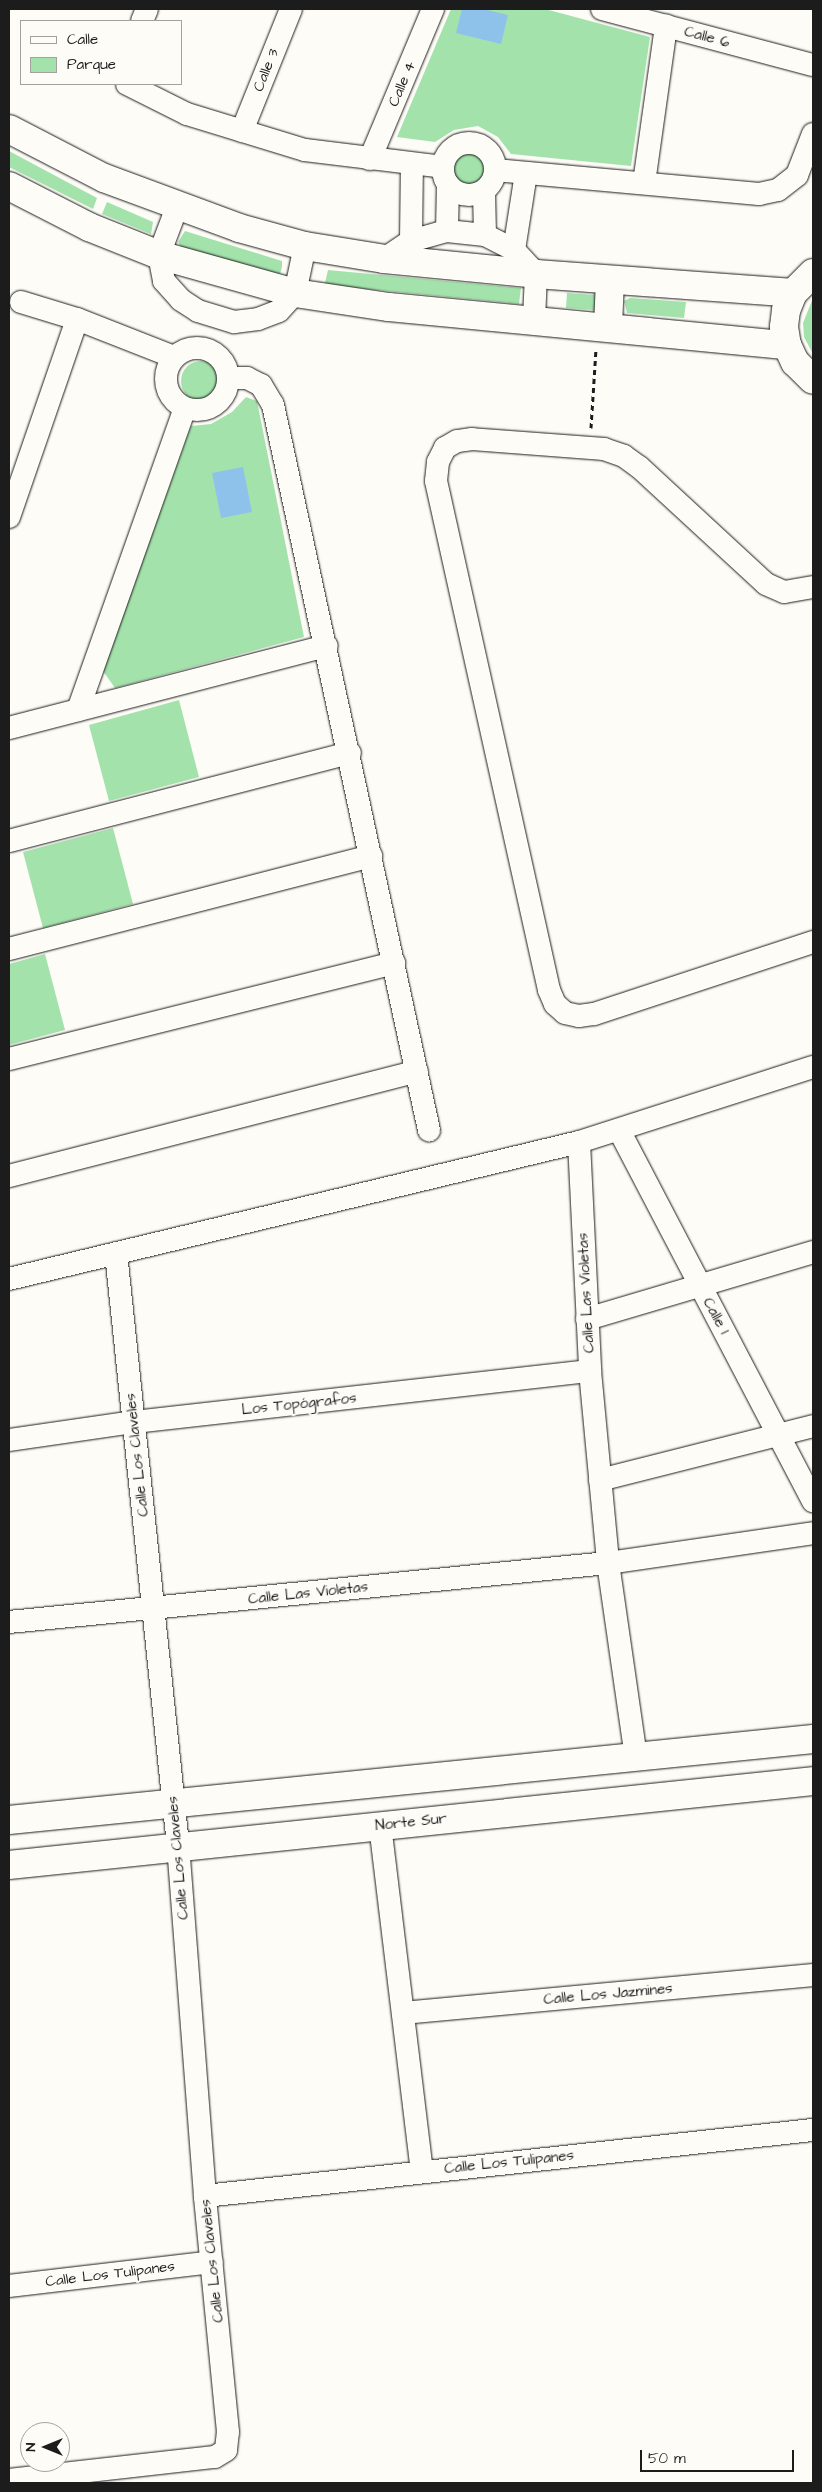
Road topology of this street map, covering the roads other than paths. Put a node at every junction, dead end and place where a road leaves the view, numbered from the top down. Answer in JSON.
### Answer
{"nodes":[{"id":1,"x":291,"y":9,"type":"edge"},
{"id":2,"x":434,"y":9,"type":"edge"},
{"id":3,"x":602,"y":9,"type":"edge"},
{"id":4,"x":666,"y":26,"type":"junction"},
{"id":5,"x":813,"y":65,"type":"edge"},
{"id":6,"x":129,"y":85,"type":"edge"},
{"id":7,"x":9,"y":129,"type":"edge"},
{"id":8,"x":242,"y":131,"type":"junction"},
{"id":9,"x":813,"y":134,"type":"edge"},
{"id":10,"x":370,"y":159,"type":"junction"},
{"id":11,"x":412,"y":164,"type":"junction"},
{"id":12,"x":495,"y":170,"type":"junction"},
{"id":13,"x":526,"y":173,"type":"junction"},
{"id":14,"x":446,"y":176,"type":"junction"},
{"id":15,"x":644,"y":183,"type":"junction"},
{"id":16,"x":9,"y":186,"type":"edge"},
{"id":17,"x":484,"y":191,"type":"junction"},
{"id":18,"x":177,"y":207,"type":"junction"},
{"id":19,"x":447,"y":231,"type":"junction"},
{"id":20,"x":485,"y":235,"type":"junction"},
{"id":21,"x":411,"y":241,"type":"junction"},
{"id":22,"x":305,"y":246,"type":"junction"},
{"id":23,"x":514,"y":250,"type":"junction"},
{"id":24,"x":159,"y":255,"type":"junction"},
{"id":25,"x":384,"y":259,"type":"junction"},
{"id":26,"x":536,"y":274,"type":"junction"},
{"id":27,"x":813,"y":274,"type":"edge"},
{"id":28,"x":610,"y":280,"type":"junction"},
{"id":29,"x":295,"y":293,"type":"junction"},
{"id":30,"x":793,"y":293,"type":"junction"},
{"id":31,"x":21,"y":302,"type":"dead end"},
{"id":32,"x":198,"y":311,"type":"junction"},
{"id":33,"x":76,"y":319,"type":"junction"},
{"id":34,"x":534,"y":320,"type":"junction"},
{"id":35,"x":234,"y":322,"type":"junction"},
{"id":36,"x":603,"y":326,"type":"junction"},
{"id":37,"x":786,"y":345,"type":"junction"},
{"id":38,"x":182,"y":352,"type":"junction"},
{"id":39,"x":225,"y":369,"type":"junction"},
{"id":40,"x":813,"y":380,"type":"edge"},
{"id":41,"x":185,"y":408,"type":"junction"},
{"id":42,"x":9,"y":517,"type":"edge"},
{"id":43,"x":813,"y":587,"type":"edge"},
{"id":44,"x":327,"y":646,"type":"junction"},
{"id":45,"x":78,"y":710,"type":"junction"},
{"id":46,"x":9,"y":728,"type":"edge"},
{"id":47,"x":350,"y":753,"type":"junction"},
{"id":48,"x":9,"y":841,"type":"edge"},
{"id":49,"x":371,"y":856,"type":"junction"},
{"id":50,"x":813,"y":942,"type":"edge"},
{"id":51,"x":9,"y":949,"type":"edge"},
{"id":52,"x":394,"y":963,"type":"junction"},
{"id":53,"x":9,"y":1059,"type":"edge"},
{"id":54,"x":813,"y":1067,"type":"edge"},
{"id":55,"x":417,"y":1071,"type":"junction"},
{"id":56,"x":429,"y":1130,"type":"dead end"},
{"id":57,"x":619,"y":1130,"type":"junction"},
{"id":58,"x":579,"y":1142,"type":"junction"},
{"id":59,"x":9,"y":1176,"type":"edge"},
{"id":60,"x":813,"y":1252,"type":"edge"},
{"id":61,"x":116,"y":1253,"type":"junction"},
{"id":62,"x":9,"y":1279,"type":"edge"},
{"id":63,"x":700,"y":1285,"type":"junction"},
{"id":64,"x":587,"y":1319,"type":"junction"},
{"id":65,"x":590,"y":1371,"type":"junction"},
{"id":66,"x":134,"y":1422,"type":"junction"},
{"id":67,"x":813,"y":1426,"type":"edge"},
{"id":68,"x":778,"y":1433,"type":"junction"},
{"id":69,"x":9,"y":1440,"type":"edge"},
{"id":70,"x":600,"y":1480,"type":"junction"},
{"id":71,"x":813,"y":1501,"type":"edge"},
{"id":72,"x":813,"y":1533,"type":"edge"},
{"id":73,"x":608,"y":1563,"type":"junction"},
{"id":74,"x":153,"y":1608,"type":"junction"},
{"id":75,"x":9,"y":1622,"type":"edge"},
{"id":76,"x":813,"y":1740,"type":"edge"},
{"id":77,"x":636,"y":1757,"type":"junction"},
{"id":78,"x":813,"y":1781,"type":"edge"},
{"id":79,"x":174,"y":1803,"type":"junction"},
{"id":80,"x":9,"y":1820,"type":"edge"},
{"id":81,"x":380,"y":1825,"type":"junction"},
{"id":82,"x":178,"y":1845,"type":"junction"},
{"id":83,"x":9,"y":1865,"type":"edge"},
{"id":84,"x":813,"y":1975,"type":"edge"},
{"id":85,"x":403,"y":2012,"type":"junction"},
{"id":86,"x":813,"y":2130,"type":"edge"},
{"id":87,"x":422,"y":2171,"type":"junction"},
{"id":88,"x":205,"y":2196,"type":"junction"},
{"id":89,"x":212,"y":2262,"type":"junction"},
{"id":90,"x":9,"y":2286,"type":"edge"},
{"id":91,"x":9,"y":2480,"type":"edge"}],
"edges":[{"from":1,"to":8,"type":"street","name":"Calle 3"},
{"from":2,"to":10,"type":"street","name":"Calle 4"},
{"from":3,"to":4,"type":"street","name":"Calle 6"},
{"from":4,"to":5,"type":"street","name":"Calle 6"},
{"from":4,"to":15,"type":"street"},
{"from":6,"to":8,"type":"street"},
{"from":7,"to":18,"type":"street"},
{"from":8,"to":10,"type":"street"},
{"from":9,"to":15,"type":"street"},
{"from":10,"to":11,"type":"street"},
{"from":11,"to":14,"type":"street"},
{"from":11,"to":21,"type":"street"},
{"from":12,"to":13,"type":"street"},
{"from":12,"to":14,"type":"street"},
{"from":12,"to":17,"type":"street"},
{"from":13,"to":15,"type":"street"},
{"from":13,"to":23,"type":"street"},
{"from":14,"to":17,"type":"street"},
{"from":14,"to":19,"type":"street"},
{"from":16,"to":24,"type":"street"},
{"from":17,"to":20,"type":"street"},
{"from":18,"to":22,"type":"street"},
{"from":18,"to":24,"type":"street"},
{"from":19,"to":20,"type":"street"},
{"from":19,"to":21,"type":"street"},
{"from":20,"to":23,"type":"street"},
{"from":21,"to":25,"type":"street"},
{"from":22,"to":25,"type":"street"},
{"from":22,"to":29,"type":"street"},
{"from":23,"to":26,"type":"street"},
{"from":24,"to":29,"type":"street"},
{"from":24,"to":32,"type":"street"},
{"from":25,"to":26,"type":"street"},
{"from":26,"to":28,"type":"street"},
{"from":26,"to":34,"type":"street"},
{"from":27,"to":30,"type":"street"},
{"from":28,"to":30,"type":"street"},
{"from":28,"to":36,"type":"street"},
{"from":29,"to":34,"type":"street"},
{"from":29,"to":35,"type":"street"},
{"from":30,"to":37,"type":"street"},
{"from":31,"to":33,"type":"street"},
{"from":32,"to":35,"type":"street"},
{"from":32,"to":38,"type":"street"},
{"from":33,"to":38,"type":"street"},
{"from":33,"to":42,"type":"street"},
{"from":34,"to":36,"type":"street"},
{"from":35,"to":39,"type":"street"},
{"from":36,"to":37,"type":"street"},
{"from":37,"to":40,"type":"street"},
{"from":38,"to":39,"type":"street"},
{"from":38,"to":41,"type":"street"},
{"from":39,"to":41,"type":"street"},
{"from":39,"to":44,"type":"street"},
{"from":41,"to":45,"type":"street"},
{"from":43,"to":50,"type":"street"},
{"from":44,"to":45,"type":"street"},
{"from":44,"to":47,"type":"street"},
{"from":45,"to":46,"type":"street"},
{"from":47,"to":48,"type":"street"},
{"from":47,"to":49,"type":"street"},
{"from":49,"to":51,"type":"street"},
{"from":49,"to":52,"type":"street"},
{"from":52,"to":53,"type":"street"},
{"from":52,"to":55,"type":"street"},
{"from":54,"to":57,"type":"street"},
{"from":55,"to":56,"type":"street"},
{"from":55,"to":59,"type":"street"},
{"from":57,"to":58,"type":"street"},
{"from":57,"to":63,"type":"street","name":"Calle 1"},
{"from":58,"to":61,"type":"street"},
{"from":58,"to":64,"type":"street","name":"Calle Las Violetas"},
{"from":60,"to":63,"type":"street"},
{"from":61,"to":62,"type":"street"},
{"from":61,"to":66,"type":"street","name":"Calle Los Claveles"},
{"from":63,"to":64,"type":"street"},
{"from":63,"to":68,"type":"street","name":"Calle 1"},
{"from":64,"to":65,"type":"street","name":"Calle Las Violetas"},
{"from":65,"to":66,"type":"street","name":"Los Topógrafos"},
{"from":65,"to":70,"type":"street","name":"Calle Las Violetas"},
{"from":66,"to":69,"type":"street","name":"Los Topógrafos"},
{"from":66,"to":74,"type":"street","name":"Calle Los Claveles"},
{"from":67,"to":68,"type":"street"},
{"from":68,"to":70,"type":"street"},
{"from":68,"to":71,"type":"street","name":"Calle 1"},
{"from":70,"to":73,"type":"street","name":"Calle Las Violetas"},
{"from":72,"to":73,"type":"street","name":"Calle Las Violetas"},
{"from":73,"to":74,"type":"street","name":"Calle Las Violetas"},
{"from":73,"to":77,"type":"street","name":"Calle Las Violetas"},
{"from":74,"to":75,"type":"street","name":"Calle Las Violetas"},
{"from":74,"to":79,"type":"street","name":"Calle Los Claveles"},
{"from":76,"to":77,"type":"street"},
{"from":77,"to":79,"type":"street"},
{"from":78,"to":81,"type":"street","name":"Norte Sur"},
{"from":79,"to":80,"type":"street"},
{"from":79,"to":82,"type":"street","name":"Calle Los Claveles"},
{"from":81,"to":82,"type":"street","name":"Norte Sur"},
{"from":81,"to":85,"type":"street"},
{"from":82,"to":83,"type":"street","name":"Norte Sur"},
{"from":82,"to":88,"type":"street","name":"Calle Los Claveles"},
{"from":84,"to":85,"type":"street","name":"Calle Los Jazmines"},
{"from":85,"to":87,"type":"street"},
{"from":86,"to":87,"type":"street","name":"Calle Los Tulipanes"},
{"from":87,"to":88,"type":"street","name":"Calle Los Tulipanes"},
{"from":88,"to":89,"type":"street","name":"Calle Los Claveles"},
{"from":89,"to":90,"type":"street","name":"Calle Los Tulipanes"},
{"from":89,"to":91,"type":"street","name":"Calle Los Claveles"}]}
